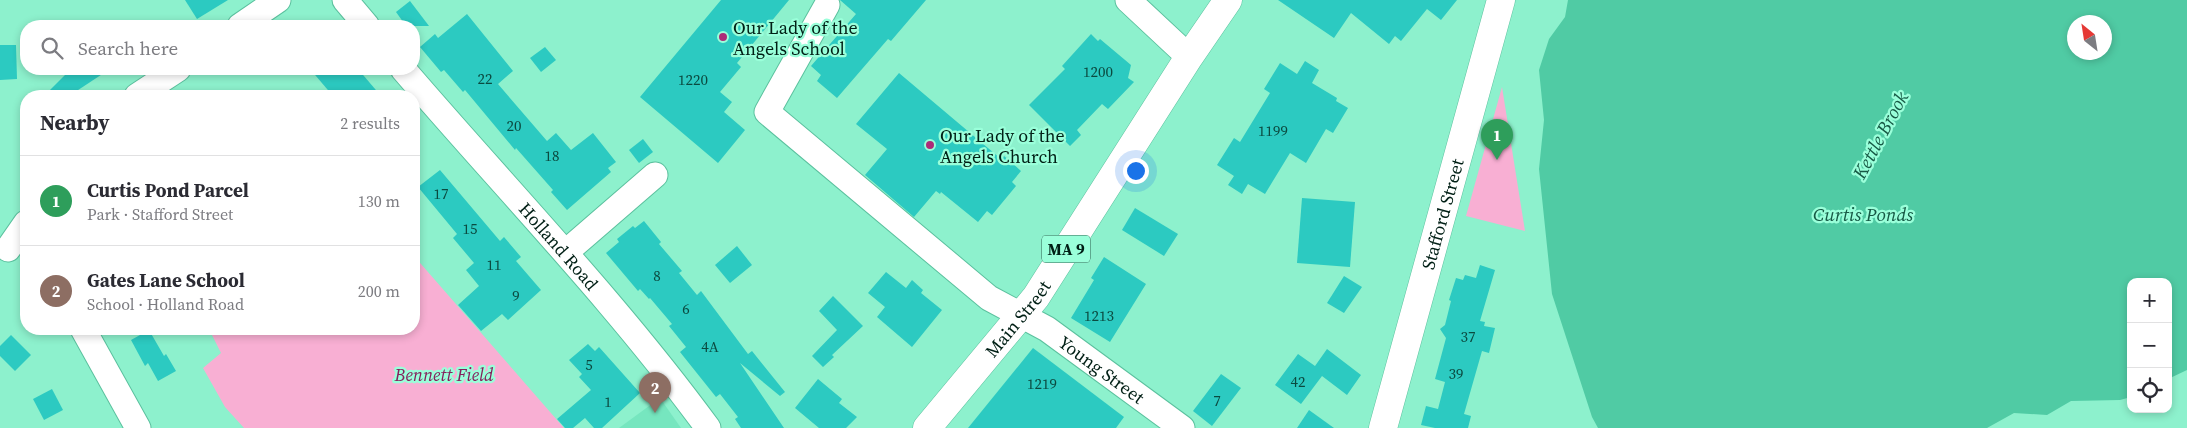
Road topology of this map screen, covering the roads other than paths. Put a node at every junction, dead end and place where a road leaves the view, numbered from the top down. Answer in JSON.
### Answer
{"nodes":[{"id":1,"x":345,"y":0,"type":"edge"},
{"id":2,"x":1128,"y":0,"type":"edge"},
{"id":3,"x":1228,"y":0,"type":"edge"},
{"id":4,"x":1501,"y":0,"type":"edge"},
{"id":5,"x":270,"y":2,"type":"edge"},
{"id":6,"x":828,"y":5,"type":"dead end"},
{"id":7,"x":248,"y":20,"type":"edge"},
{"id":8,"x":362,"y":20,"type":"edge"},
{"id":9,"x":1189,"y":57,"type":"junction"},
{"id":10,"x":169,"y":75,"type":"edge"},
{"id":11,"x":409,"y":75,"type":"edge"},
{"id":12,"x":145,"y":90,"type":"edge"},
{"id":13,"x":655,"y":175,"type":"dead end"},
{"id":14,"x":20,"y":235,"type":"edge"},
{"id":15,"x":11,"y":252,"type":"edge"},
{"id":16,"x":566,"y":252,"type":"junction"},
{"id":17,"x":1020,"y":314,"type":"junction"},
{"id":18,"x":86,"y":335,"type":"edge"},
{"id":19,"x":138,"y":428,"type":"edge"},
{"id":20,"x":708,"y":428,"type":"edge"},
{"id":21,"x":927,"y":428,"type":"edge"},
{"id":22,"x":1182,"y":428,"type":"edge"},
{"id":23,"x":1383,"y":428,"type":"edge"}],
"edges":[{"from":1,"to":8,"type":"street"},
{"from":2,"to":9,"type":"street"},
{"from":3,"to":9,"type":"main road","name":"Main Street","number":"MA 9"},
{"from":4,"to":23,"type":"main road","name":"Stafford Street"},
{"from":5,"to":7,"type":"street"},
{"from":6,"to":17,"type":"street","name":"Young Street"},
{"from":9,"to":17,"type":"main road","name":"Main Street","number":"MA 9"},
{"from":10,"to":12,"type":"street"},
{"from":11,"to":16,"type":"street","name":"Holland Road"},
{"from":13,"to":16,"type":"street"},
{"from":14,"to":15,"type":"street"},
{"from":16,"to":20,"type":"street","name":"Holland Road"},
{"from":17,"to":21,"type":"main road","name":"Main Street","number":"MA 9"},
{"from":17,"to":22,"type":"street","name":"Young Street"},
{"from":18,"to":19,"type":"street"}]}
